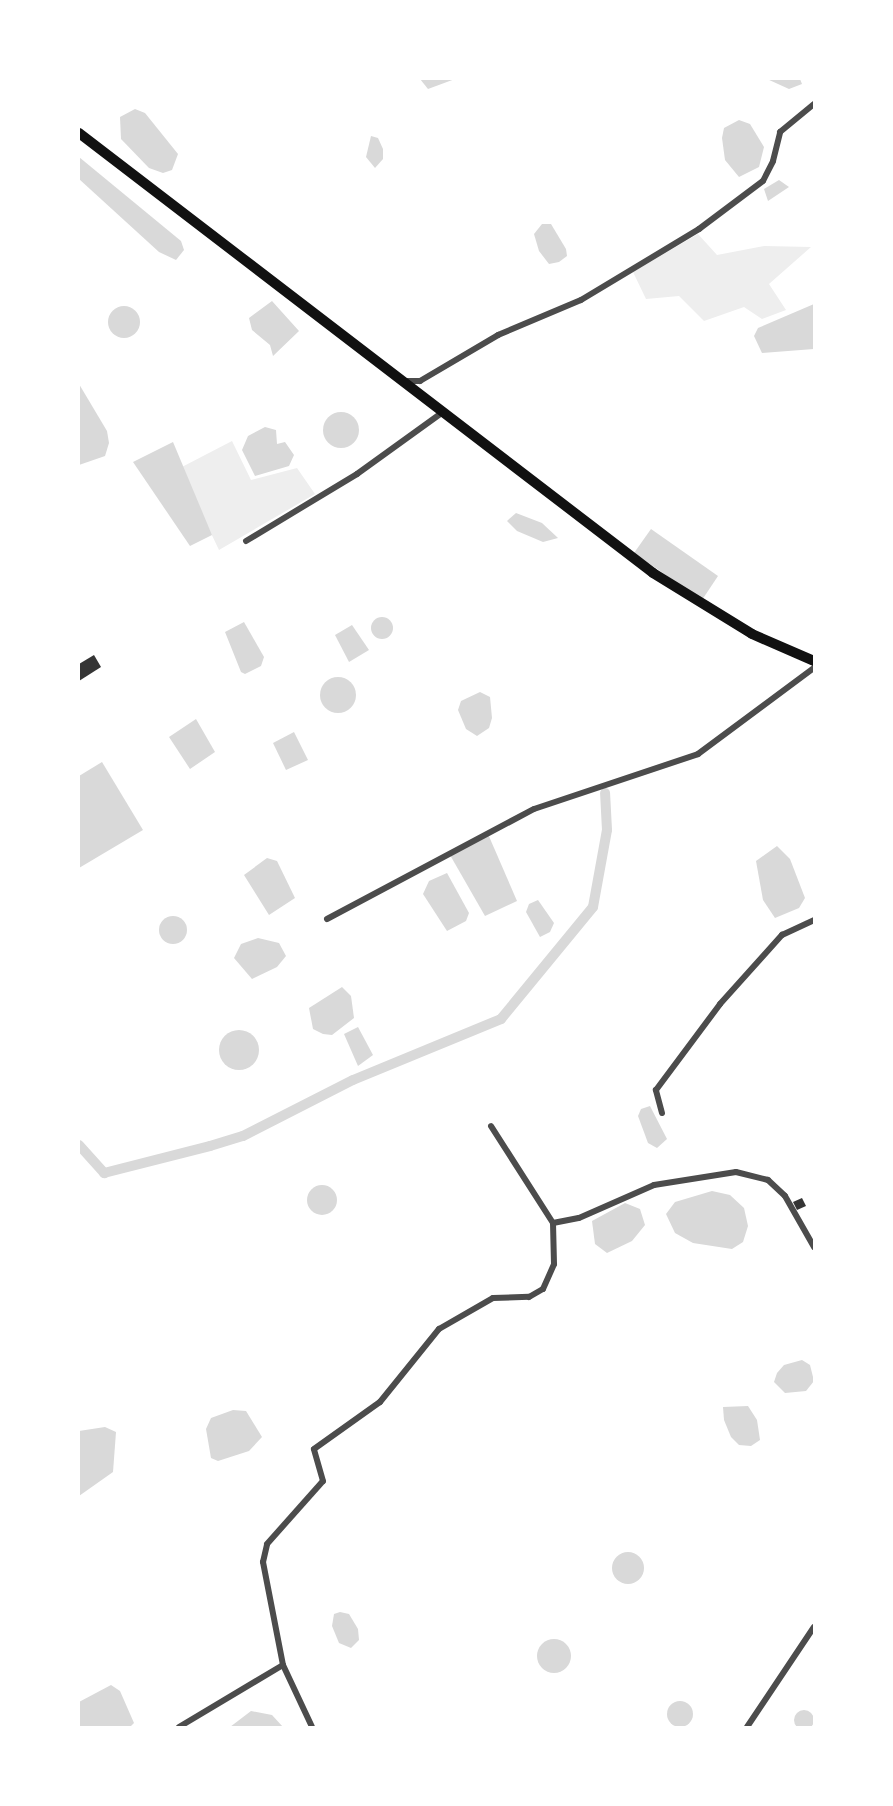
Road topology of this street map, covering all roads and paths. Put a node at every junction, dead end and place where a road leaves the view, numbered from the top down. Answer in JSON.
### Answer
{"nodes":[{"id":1,"x":814,"y":104,"type":"edge"},
{"id":2,"x":79,"y":133,"type":"edge"},
{"id":3,"x":407,"y":381,"type":"junction"},
{"id":4,"x":445,"y":411,"type":"junction"},
{"id":5,"x":246,"y":541,"type":"dead end"},
{"id":6,"x":814,"y":661,"type":"edge"},
{"id":7,"x":814,"y":668,"type":"edge"},
{"id":8,"x":327,"y":919,"type":"dead end"},
{"id":9,"x":814,"y":920,"type":"edge"},
{"id":10,"x":662,"y":1113,"type":"dead end"},
{"id":11,"x":491,"y":1126,"type":"dead end"},
{"id":12,"x":553,"y":1223,"type":"junction"},
{"id":13,"x":814,"y":1247,"type":"edge"},
{"id":14,"x":814,"y":1628,"type":"edge"},
{"id":15,"x":283,"y":1665,"type":"junction"},
{"id":16,"x":179,"y":1727,"type":"edge"},
{"id":17,"x":312,"y":1727,"type":"edge"},
{"id":18,"x":747,"y":1727,"type":"edge"}],
"edges":[{"from":1,"to":3,"type":"street"},
{"from":2,"to":3,"type":"highway"},
{"from":3,"to":4,"type":"highway"},
{"from":4,"to":5,"type":"street"},
{"from":4,"to":6,"type":"highway"},
{"from":7,"to":8,"type":"street"},
{"from":9,"to":10,"type":"street"},
{"from":11,"to":12,"type":"street"},
{"from":12,"to":13,"type":"street"},
{"from":12,"to":15,"type":"street"},
{"from":14,"to":18,"type":"street"},
{"from":15,"to":16,"type":"street"},
{"from":15,"to":17,"type":"street"}]}
